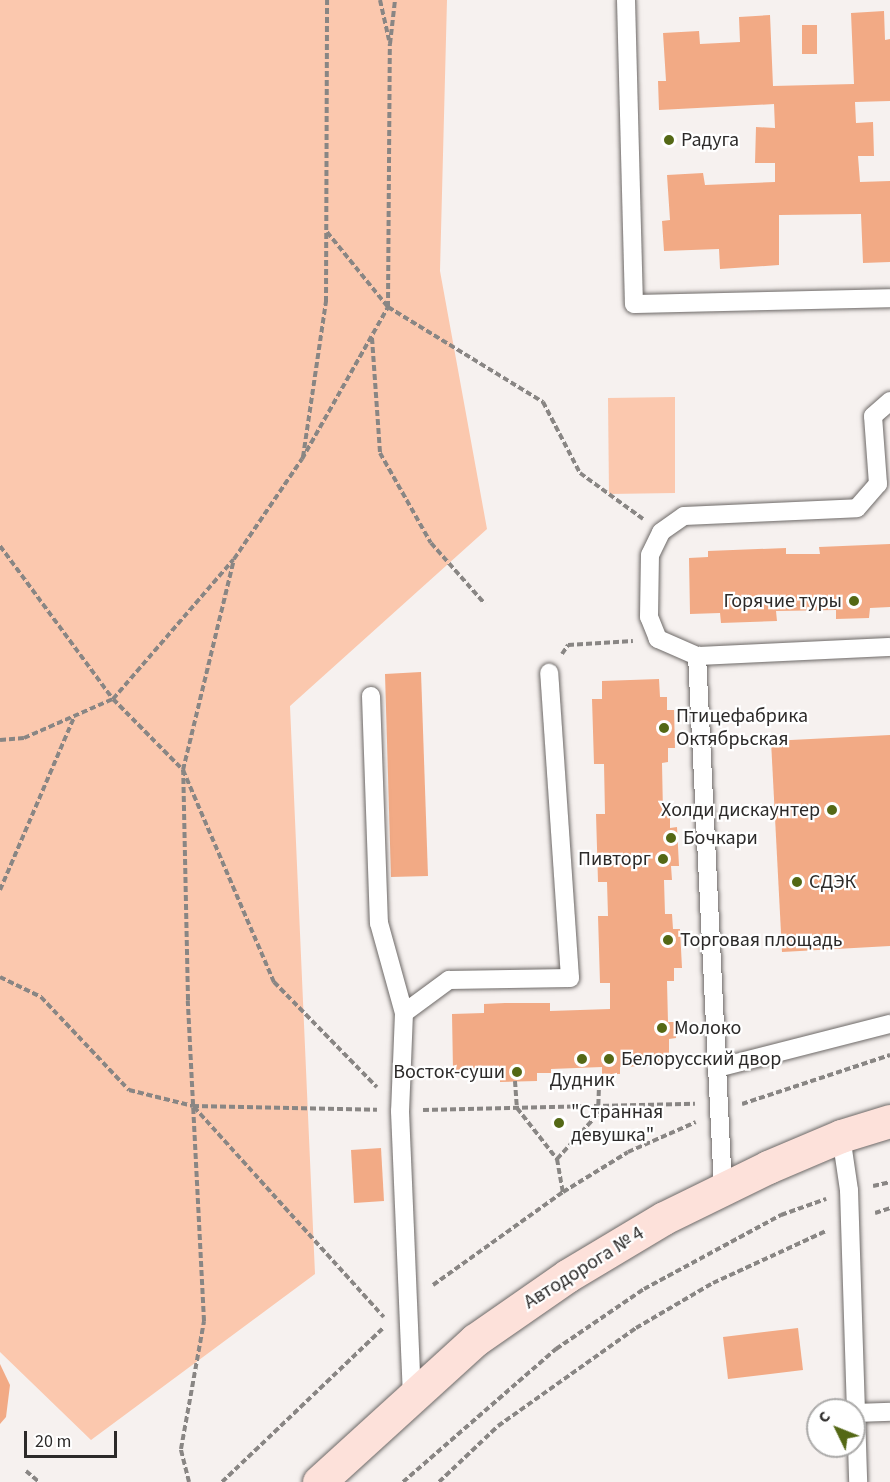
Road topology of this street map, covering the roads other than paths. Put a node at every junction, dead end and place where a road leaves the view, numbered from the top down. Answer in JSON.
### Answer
{"nodes":[{"id":1,"x":626,"y":0,"type":"edge"},
{"id":2,"x":890,"y":298,"type":"edge"},
{"id":3,"x":890,"y":401,"type":"edge"},
{"id":4,"x":890,"y":647,"type":"edge"},
{"id":5,"x":697,"y":656,"type":"junction"},
{"id":6,"x":549,"y":673,"type":"road end"},
{"id":7,"x":371,"y":696,"type":"dead end"},
{"id":8,"x":404,"y":1013,"type":"junction"},
{"id":9,"x":890,"y":1024,"type":"edge"},
{"id":10,"x":717,"y":1068,"type":"junction"},
{"id":11,"x":890,"y":1121,"type":"edge"},
{"id":12,"x":841,"y":1136,"type":"junction"},
{"id":13,"x":723,"y":1189,"type":"junction"},
{"id":14,"x":412,"y":1396,"type":"junction"},
{"id":15,"x":856,"y":1398,"type":"edge"},
{"id":16,"x":890,"y":1412,"type":"edge"},
{"id":17,"x":866,"y":1413,"type":"edge"},
{"id":18,"x":857,"y":1458,"type":"edge"},
{"id":19,"x":320,"y":1482,"type":"edge"},
{"id":20,"x":858,"y":1482,"type":"edge"}],
"edges":[{"from":1,"to":2,"type":"lane"},
{"from":3,"to":5,"type":"lane"},
{"from":4,"to":5,"type":"lane"},
{"from":5,"to":10,"type":"lane"},
{"from":6,"to":8,"type":"lane"},
{"from":7,"to":8,"type":"lane"},
{"from":8,"to":14,"type":"lane"},
{"from":9,"to":10,"type":"lane"},
{"from":10,"to":13,"type":"lane"},
{"from":11,"to":12,"type":"main road","name":"Автодорога № 4"},
{"from":12,"to":13,"type":"main road","name":"Автодорога № 4"},
{"from":12,"to":15,"type":"lane"},
{"from":13,"to":14,"type":"main road","name":"Автодорога № 4"},
{"from":14,"to":19,"type":"main road","name":"Автодорога № 4"},
{"from":16,"to":17,"type":"lane"},
{"from":18,"to":20,"type":"lane"}]}
